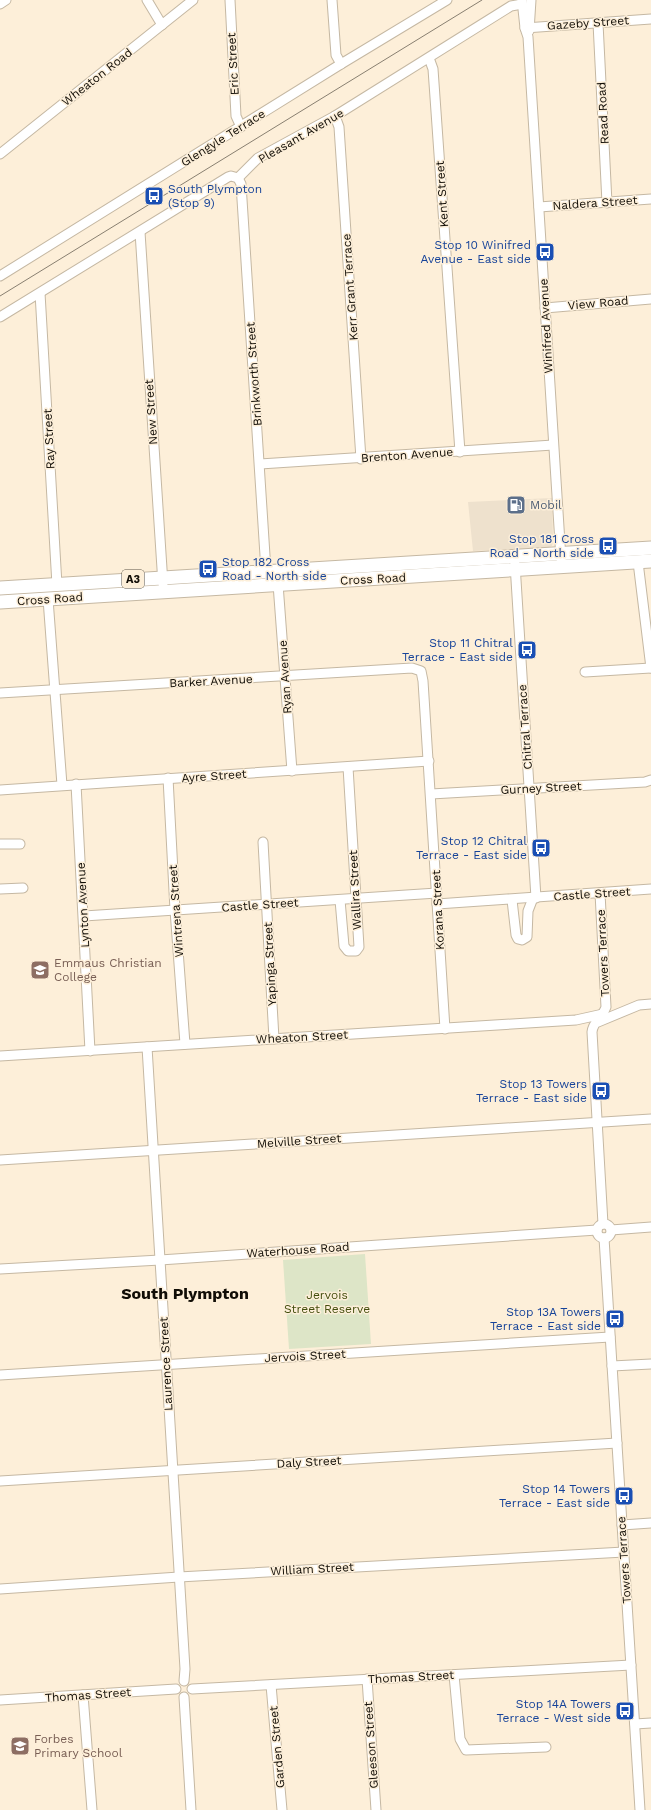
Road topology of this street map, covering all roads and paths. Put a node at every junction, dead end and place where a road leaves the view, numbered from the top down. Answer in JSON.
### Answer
{"nodes":[{"id":1,"x":6,"y":0,"type":"edge"},
{"id":2,"x":147,"y":0,"type":"edge"},
{"id":3,"x":193,"y":0,"type":"edge"},
{"id":4,"x":230,"y":0,"type":"edge"},
{"id":5,"x":332,"y":0,"type":"edge"},
{"id":6,"x":447,"y":0,"type":"edge"},
{"id":7,"x":525,"y":1,"type":"edge"},
{"id":8,"x":0,"y":4,"type":"edge"},
{"id":9,"x":432,"y":4,"type":"edge"},
{"id":10,"x":651,"y":20,"type":"edge"},
{"id":11,"x":598,"y":23,"type":"junction"},
{"id":12,"x":162,"y":25,"type":"junction"},
{"id":13,"x":528,"y":30,"type":"junction"},
{"id":14,"x":429,"y":58,"type":"junction"},
{"id":15,"x":341,"y":64,"type":"junction"},
{"id":16,"x":335,"y":116,"type":"junction"},
{"id":17,"x":241,"y":127,"type":"junction"},
{"id":18,"x":0,"y":154,"type":"edge"},
{"id":19,"x":238,"y":178,"type":"junction"},
{"id":20,"x":651,"y":199,"type":"edge"},
{"id":21,"x":607,"y":203,"type":"junction"},
{"id":22,"x":539,"y":207,"type":"junction"},
{"id":23,"x":140,"y":232,"type":"junction"},
{"id":24,"x":0,"y":276,"type":"edge"},
{"id":25,"x":40,"y":293,"type":"junction"},
{"id":26,"x":651,"y":299,"type":"edge"},
{"id":27,"x":545,"y":308,"type":"junction"},
{"id":28,"x":0,"y":317,"type":"edge"},
{"id":29,"x":553,"y":445,"type":"junction"},
{"id":30,"x":460,"y":452,"type":"junction"},
{"id":31,"x":361,"y":459,"type":"junction"},
{"id":32,"x":260,"y":464,"type":"junction"},
{"id":33,"x":651,"y":548,"type":"edge"},
{"id":34,"x":560,"y":554,"type":"junction"},
{"id":35,"x":515,"y":556,"type":"junction"},
{"id":36,"x":645,"y":562,"type":"edge"},
{"id":37,"x":338,"y":567,"type":"junction"},
{"id":38,"x":561,"y":568,"type":"junction"},
{"id":39,"x":516,"y":570,"type":"junction"},
{"id":40,"x":266,"y":571,"type":"junction"},
{"id":41,"x":162,"y":577,"type":"junction"},
{"id":42,"x":349,"y":580,"type":"junction"},
{"id":43,"x":330,"y":581,"type":"junction"},
{"id":44,"x":278,"y":584,"type":"junction"},
{"id":45,"x":57,"y":585,"type":"junction"},
{"id":46,"x":0,"y":588,"type":"edge"},
{"id":47,"x":163,"y":591,"type":"junction"},
{"id":48,"x":48,"y":599,"type":"junction"},
{"id":49,"x":0,"y":602,"type":"edge"},
{"id":50,"x":651,"y":668,"type":"edge"},
{"id":51,"x":421,"y":672,"type":"joint"},
{"id":52,"x":585,"y":672,"type":"dead end"},
{"id":53,"x":285,"y":677,"type":"junction"},
{"id":54,"x":55,"y":689,"type":"junction"},
{"id":55,"x":0,"y":692,"type":"edge"},
{"id":56,"x":429,"y":761,"type":"junction"},
{"id":57,"x":348,"y":767,"type":"junction"},
{"id":58,"x":292,"y":771,"type":"junction"},
{"id":59,"x":168,"y":778,"type":"junction"},
{"id":60,"x":651,"y":780,"type":"edge"},
{"id":61,"x":76,"y":784,"type":"junction"},
{"id":62,"x":62,"y":785,"type":"junction"},
{"id":63,"x":529,"y":789,"type":"junction"},
{"id":64,"x":0,"y":790,"type":"edge"},
{"id":65,"x":431,"y":794,"type":"junction"},
{"id":66,"x":263,"y":842,"type":"dead end"},
{"id":67,"x":0,"y":844,"type":"edge"},
{"id":68,"x":20,"y":844,"type":"dead end"},
{"id":69,"x":23,"y":888,"type":"dead end"},
{"id":70,"x":0,"y":890,"type":"edge"},
{"id":71,"x":651,"y":890,"type":"edge"},
{"id":72,"x":437,"y":893,"type":"junction"},
{"id":73,"x":600,"y":893,"type":"junction"},
{"id":74,"x":535,"y":898,"type":"junction"},
{"id":75,"x":356,"y":899,"type":"junction"},
{"id":76,"x":340,"y":900,"type":"junction"},
{"id":77,"x":512,"y":900,"type":"junction"},
{"id":78,"x":267,"y":904,"type":"junction"},
{"id":79,"x":437,"y":904,"type":"junction"},
{"id":80,"x":175,"y":910,"type":"junction"},
{"id":81,"x":84,"y":916,"type":"junction"},
{"id":82,"x":651,"y":1004,"type":"edge"},
{"id":83,"x":603,"y":1014,"type":"junction"},
{"id":84,"x":595,"y":1023,"type":"junction"},
{"id":85,"x":445,"y":1029,"type":"junction"},
{"id":86,"x":274,"y":1039,"type":"junction"},
{"id":87,"x":185,"y":1044,"type":"junction"},
{"id":88,"x":147,"y":1047,"type":"junction"},
{"id":89,"x":90,"y":1051,"type":"junction"},
{"id":90,"x":0,"y":1056,"type":"edge"},
{"id":91,"x":651,"y":1119,"type":"edge"},
{"id":92,"x":597,"y":1122,"type":"junction"},
{"id":93,"x":153,"y":1150,"type":"junction"},
{"id":94,"x":0,"y":1160,"type":"edge"},
{"id":95,"x":600,"y":1227,"type":"junction"},
{"id":96,"x":651,"y":1227,"type":"edge"},
{"id":97,"x":611,"y":1230,"type":"junction"},
{"id":98,"x":604,"y":1238,"type":"junction"},
{"id":99,"x":160,"y":1260,"type":"junction"},
{"id":100,"x":0,"y":1269,"type":"edge"},
{"id":101,"x":610,"y":1337,"type":"junction"},
{"id":102,"x":166,"y":1364,"type":"junction"},
{"id":103,"x":651,"y":1364,"type":"edge"},
{"id":104,"x":612,"y":1366,"type":"junction"},
{"id":105,"x":0,"y":1375,"type":"edge"},
{"id":106,"x":617,"y":1443,"type":"junction"},
{"id":107,"x":172,"y":1470,"type":"junction"},
{"id":108,"x":0,"y":1481,"type":"edge"},
{"id":109,"x":651,"y":1523,"type":"edge"},
{"id":110,"x":622,"y":1525,"type":"junction"},
{"id":111,"x":624,"y":1552,"type":"junction"},
{"id":112,"x":179,"y":1577,"type":"junction"},
{"id":113,"x":0,"y":1589,"type":"edge"},
{"id":114,"x":631,"y":1665,"type":"junction"},
{"id":115,"x":454,"y":1675,"type":"junction"},
{"id":116,"x":367,"y":1679,"type":"junction"},
{"id":117,"x":184,"y":1681,"type":"junction"},
{"id":118,"x":271,"y":1684,"type":"junction"},
{"id":119,"x":176,"y":1689,"type":"junction"},
{"id":120,"x":192,"y":1689,"type":"junction"},
{"id":121,"x":83,"y":1695,"type":"junction"},
{"id":122,"x":184,"y":1697,"type":"junction"},
{"id":123,"x":0,"y":1700,"type":"edge"},
{"id":124,"x":651,"y":1723,"type":"edge"},
{"id":125,"x":635,"y":1724,"type":"junction"},
{"id":126,"x":546,"y":1747,"type":"dead end"},
{"id":127,"x":92,"y":1810,"type":"edge"},
{"id":128,"x":191,"y":1810,"type":"edge"},
{"id":129,"x":282,"y":1810,"type":"edge"},
{"id":130,"x":376,"y":1810,"type":"edge"},
{"id":131,"x":640,"y":1810,"type":"edge"}],
"edges":[{"from":1,"to":8,"type":"street"},
{"from":2,"to":12,"type":"street"},
{"from":3,"to":12,"type":"street","name":"Wheaton Road"},
{"from":4,"to":17,"type":"street","name":"Eric Street"},
{"from":5,"to":15,"type":"street"},
{"from":6,"to":9,"type":"street","name":"Glengyle Terrace"},
{"from":7,"to":13,"type":"street","name":"Winifred Avenue"},
{"from":7,"to":14,"type":"street","name":"Pleasant Avenue"},
{"from":9,"to":15,"type":"street","name":"Glengyle Terrace"},
{"from":10,"to":11,"type":"street","name":"Gazeby Street"},
{"from":11,"to":13,"type":"street","name":"Gazeby Street"},
{"from":11,"to":21,"type":"street","name":"Read Road"},
{"from":12,"to":18,"type":"street","name":"Wheaton Road"},
{"from":13,"to":22,"type":"street","name":"Winifred Avenue"},
{"from":14,"to":16,"type":"street","name":"Pleasant Avenue"},
{"from":14,"to":30,"type":"street","name":"Kent Street"},
{"from":15,"to":17,"type":"street","name":"Glengyle Terrace"},
{"from":16,"to":19,"type":"street","name":"Pleasant Avenue"},
{"from":16,"to":31,"type":"street","name":"Kerr Grant Terrace"},
{"from":17,"to":24,"type":"street","name":"Glengyle Terrace"},
{"from":19,"to":23,"type":"street"},
{"from":19,"to":32,"type":"street","name":"Brinkworth Street"},
{"from":20,"to":21,"type":"street","name":"Naldera Street"},
{"from":21,"to":22,"type":"street","name":"Naldera Street"},
{"from":22,"to":27,"type":"street","name":"Winifred Avenue"},
{"from":23,"to":25,"type":"street"},
{"from":23,"to":41,"type":"street","name":"New Street"},
{"from":25,"to":28,"type":"street"},
{"from":25,"to":45,"type":"street","name":"Ray Street"},
{"from":26,"to":27,"type":"street","name":"View Road"},
{"from":27,"to":29,"type":"street","name":"Winifred Avenue"},
{"from":29,"to":30,"type":"street","name":"Brenton Avenue"},
{"from":29,"to":34,"type":"street","name":"Winifred Avenue"},
{"from":30,"to":31,"type":"street","name":"Brenton Avenue"},
{"from":31,"to":32,"type":"street","name":"Brenton Avenue"},
{"from":32,"to":40,"type":"street","name":"Brinkworth Street"},
{"from":33,"to":34,"type":"highway","name":"Cross Road","number":"A3"},
{"from":34,"to":35,"type":"highway","name":"Cross Road","number":"A3"},
{"from":34,"to":38,"type":"street","name":"Winifred Avenue"},
{"from":35,"to":37,"type":"highway","name":"Cross Road","number":"A3"},
{"from":35,"to":39,"type":"street","name":"Chitral Terrace"},
{"from":36,"to":38,"type":"highway","name":"Cross Road","number":"A3"},
{"from":36,"to":50,"type":"street"},
{"from":37,"to":40,"type":"highway","name":"Cross Road","number":"A3"},
{"from":37,"to":42,"type":"highway"},
{"from":37,"to":43,"type":"highway"},
{"from":38,"to":39,"type":"highway","name":"Cross Road","number":"A3"},
{"from":39,"to":42,"type":"highway","name":"Cross Road","number":"A3"},
{"from":39,"to":63,"type":"street","name":"Chitral Terrace"},
{"from":40,"to":41,"type":"highway","name":"Cross Road","number":"A3"},
{"from":41,"to":45,"type":"highway","name":"Cross Road","number":"A3"},
{"from":41,"to":47,"type":"street","name":"New Street"},
{"from":42,"to":43,"type":"highway","name":"Cross Road","number":"A3"},
{"from":43,"to":44,"type":"highway","name":"Cross Road","number":"A3"},
{"from":44,"to":47,"type":"highway","name":"Cross Road","number":"A3"},
{"from":44,"to":53,"type":"street","name":"Ryan Avenue"},
{"from":45,"to":46,"type":"highway","name":"Cross Road","number":"A3"},
{"from":47,"to":48,"type":"highway","name":"Cross Road","number":"A3"},
{"from":48,"to":49,"type":"highway","name":"Cross Road","number":"A3"},
{"from":48,"to":54,"type":"street"},
{"from":50,"to":52,"type":"street"},
{"from":51,"to":53,"type":"street","name":"Barker Avenue"},
{"from":51,"to":56,"type":"street","name":"Korana Street"},
{"from":53,"to":54,"type":"street","name":"Barker Avenue"},
{"from":53,"to":58,"type":"street","name":"Ryan Avenue"},
{"from":54,"to":55,"type":"street","name":"Barker Avenue"},
{"from":54,"to":62,"type":"street"},
{"from":56,"to":57,"type":"street","name":"Ayre Street"},
{"from":56,"to":65,"type":"street","name":"Korana Street"},
{"from":57,"to":58,"type":"street","name":"Ayre Street"},
{"from":57,"to":75,"type":"street","name":"Wallira Street"},
{"from":58,"to":59,"type":"street","name":"Ayre Street"},
{"from":59,"to":61,"type":"street","name":"Ayre Street"},
{"from":59,"to":80,"type":"street","name":"Wintrena Street"},
{"from":60,"to":63,"type":"street","name":"Gurney Street"},
{"from":61,"to":62,"type":"street","name":"Ayre Street"},
{"from":61,"to":81,"type":"street","name":"Lynton Avenue"},
{"from":62,"to":64,"type":"street","name":"Ayre Street"},
{"from":63,"to":65,"type":"street","name":"Gurney Street"},
{"from":63,"to":74,"type":"street","name":"Chitral Terrace"},
{"from":65,"to":72,"type":"street","name":"Korana Street"},
{"from":66,"to":78,"type":"street","name":"Yapinga Street"},
{"from":67,"to":68,"type":"street"},
{"from":69,"to":70,"type":"street"},
{"from":71,"to":73,"type":"street","name":"Castle Street"},
{"from":72,"to":75,"type":"street","name":"Castle Street"},
{"from":72,"to":79,"type":"street","name":"Korana Street"},
{"from":73,"to":74,"type":"street","name":"Castle Street"},
{"from":73,"to":83,"type":"street","name":"Towers Terrace"},
{"from":74,"to":77,"type":"street","name":"Castle Street"},
{"from":74,"to":77,"type":"street","name":"Chitral Terrace"},
{"from":75,"to":76,"type":"street","name":"Castle Street"},
{"from":75,"to":76,"type":"street","name":"Wallira Street"},
{"from":76,"to":78,"type":"street","name":"Castle Street"},
{"from":77,"to":79,"type":"street","name":"Castle Street"},
{"from":78,"to":80,"type":"street","name":"Castle Street"},
{"from":78,"to":86,"type":"street","name":"Yapinga Street"},
{"from":79,"to":85,"type":"street","name":"Korana Street"},
{"from":80,"to":81,"type":"street","name":"Castle Street"},
{"from":80,"to":87,"type":"street","name":"Wintrena Street"},
{"from":81,"to":89,"type":"street","name":"Lynton Avenue"},
{"from":82,"to":84,"type":"street"},
{"from":83,"to":84,"type":"street","name":"Towers Terrace"},
{"from":83,"to":85,"type":"street","name":"Wheaton Street"},
{"from":84,"to":92,"type":"street"},
{"from":85,"to":86,"type":"street","name":"Wheaton Street"},
{"from":86,"to":87,"type":"street","name":"Wheaton Street"},
{"from":87,"to":88,"type":"street","name":"Wheaton Street"},
{"from":88,"to":89,"type":"street","name":"Wheaton Street"},
{"from":88,"to":93,"type":"street","name":"Laurence Street"},
{"from":89,"to":90,"type":"street","name":"Wheaton Street"},
{"from":91,"to":92,"type":"street","name":"Melville Street"},
{"from":92,"to":93,"type":"street","name":"Melville Street"},
{"from":92,"to":95,"type":"street"},
{"from":93,"to":94,"type":"street","name":"Melville Street"},
{"from":93,"to":99,"type":"street","name":"Laurence Street"},
{"from":95,"to":97,"type":"street"},
{"from":95,"to":98,"type":"street"},
{"from":95,"to":99,"type":"street","name":"Waterhouse Road"},
{"from":96,"to":97,"type":"street"},
{"from":97,"to":98,"type":"street"},
{"from":98,"to":101,"type":"street","name":"Towers Terrace"},
{"from":99,"to":100,"type":"street","name":"Waterhouse Road"},
{"from":99,"to":102,"type":"street","name":"Laurence Street"},
{"from":101,"to":102,"type":"street","name":"Jervois Street"},
{"from":101,"to":104,"type":"street","name":"Towers Terrace"},
{"from":102,"to":105,"type":"street","name":"Jervois Street"},
{"from":102,"to":107,"type":"street","name":"Laurence Street"},
{"from":103,"to":104,"type":"street"},
{"from":104,"to":106,"type":"street","name":"Towers Terrace"},
{"from":106,"to":107,"type":"street","name":"Daly Street"},
{"from":106,"to":110,"type":"street","name":"Towers Terrace"},
{"from":107,"to":108,"type":"street","name":"Daly Street"},
{"from":107,"to":112,"type":"street","name":"Laurence Street"},
{"from":109,"to":110,"type":"street"},
{"from":110,"to":111,"type":"street","name":"Towers Terrace"},
{"from":111,"to":112,"type":"street","name":"William Street"},
{"from":111,"to":114,"type":"street","name":"Towers Terrace"},
{"from":112,"to":113,"type":"street","name":"William Street"},
{"from":112,"to":117,"type":"street","name":"Laurence Street"},
{"from":114,"to":115,"type":"street","name":"Thomas Street"},
{"from":114,"to":125,"type":"street","name":"Towers Terrace"},
{"from":115,"to":116,"type":"street","name":"Thomas Street"},
{"from":115,"to":126,"type":"street"},
{"from":116,"to":118,"type":"street","name":"Thomas Street"},
{"from":116,"to":130,"type":"street","name":"Gleeson Street"},
{"from":117,"to":119,"type":"street"},
{"from":117,"to":120,"type":"street"},
{"from":118,"to":120,"type":"street","name":"Thomas Street"},
{"from":118,"to":129,"type":"street","name":"Garden Street"},
{"from":119,"to":121,"type":"street","name":"Thomas Street"},
{"from":119,"to":122,"type":"street"},
{"from":120,"to":122,"type":"street"},
{"from":121,"to":123,"type":"street","name":"Thomas Street"},
{"from":121,"to":127,"type":"street"},
{"from":122,"to":128,"type":"street"},
{"from":124,"to":125,"type":"street"},
{"from":125,"to":131,"type":"street","name":"Towers Terrace"}]}
